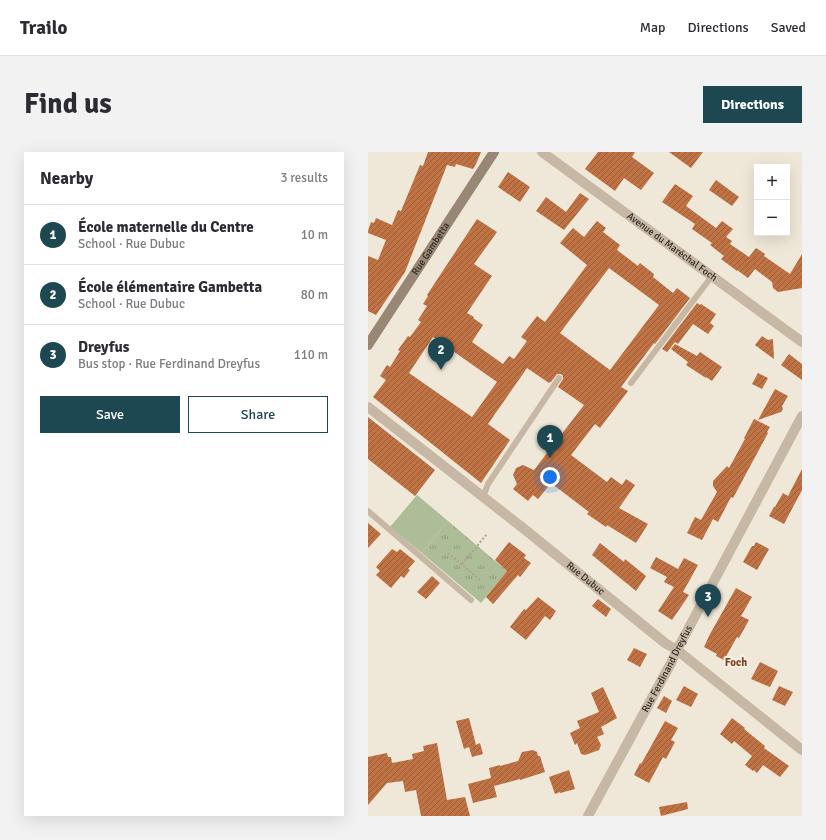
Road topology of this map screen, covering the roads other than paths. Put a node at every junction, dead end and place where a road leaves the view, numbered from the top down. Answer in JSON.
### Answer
{"nodes":[{"id":1,"x":494,"y":152,"type":"edge"},
{"id":2,"x":542,"y":152,"type":"edge"},
{"id":3,"x":712,"y":276,"type":"junction"},
{"id":4,"x":802,"y":342,"type":"edge"},
{"id":5,"x":368,"y":345,"type":"edge"},
{"id":6,"x":558,"y":378,"type":"dead end"},
{"id":7,"x":631,"y":383,"type":"dead end"},
{"id":8,"x":368,"y":407,"type":"edge"},
{"id":9,"x":802,"y":416,"type":"edge"},
{"id":10,"x":483,"y":497,"type":"junction"},
{"id":11,"x":368,"y":512,"type":"edge"},
{"id":12,"x":471,"y":600,"type":"dead end"},
{"id":13,"x":677,"y":650,"type":"junction"},
{"id":14,"x":802,"y":750,"type":"edge"},
{"id":15,"x":588,"y":816,"type":"edge"}],
"edges":[{"from":1,"to":5,"type":"main road","name":"Rue Gambetta"},
{"from":2,"to":3,"type":"street","name":"Avenue du Maréchal Foch"},
{"from":3,"to":4,"type":"street","name":"Avenue du Maréchal Foch"},
{"from":3,"to":7,"type":"lane"},
{"from":6,"to":10,"type":"lane"},
{"from":8,"to":10,"type":"street","name":"Rue Dubuc"},
{"from":9,"to":13,"type":"street","name":"Rue Ferdinand Dreyfus"},
{"from":10,"to":13,"type":"street","name":"Rue Dubuc"},
{"from":11,"to":12,"type":"lane"},
{"from":13,"to":14,"type":"street","name":"Rue Dubuc"},
{"from":13,"to":15,"type":"street","name":"Rue Ferdinand Dreyfus"}]}
